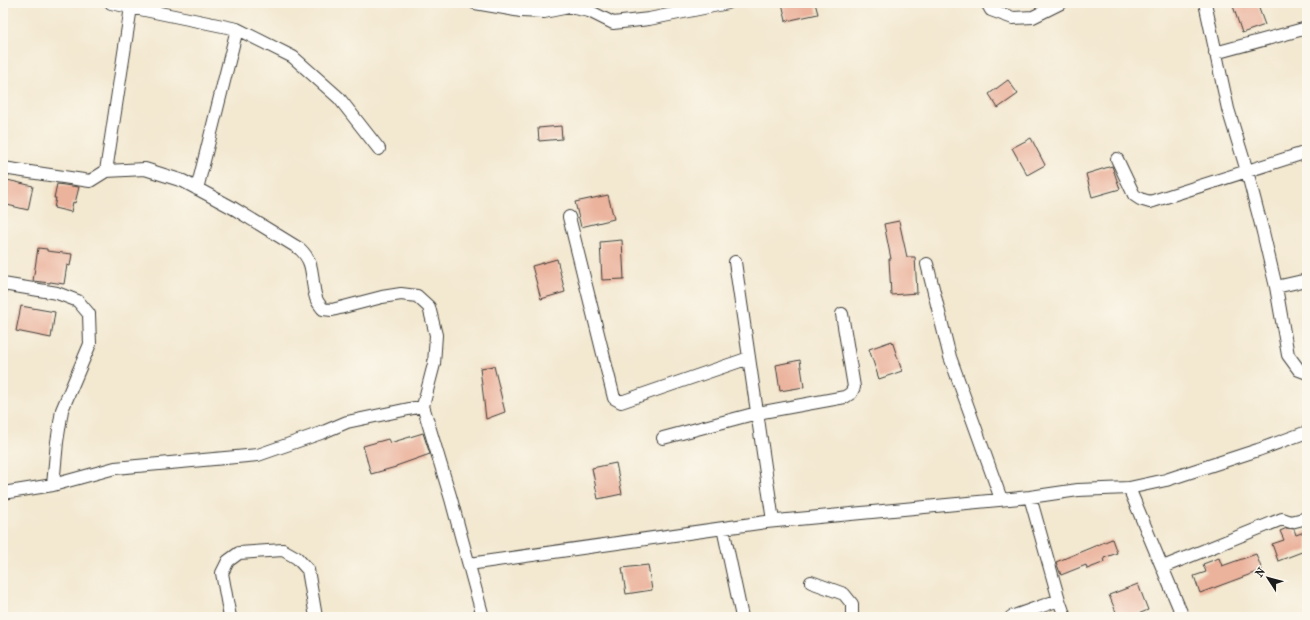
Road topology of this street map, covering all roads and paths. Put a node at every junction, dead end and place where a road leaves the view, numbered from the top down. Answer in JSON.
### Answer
{"nodes":[{"id":1,"x":112,"y":3,"type":"edge"},
{"id":2,"x":475,"y":3,"type":"edge"},
{"id":3,"x":728,"y":3,"type":"edge"},
{"id":4,"x":987,"y":3,"type":"edge"},
{"id":5,"x":1061,"y":3,"type":"edge"},
{"id":6,"x":1204,"y":3,"type":"edge"},
{"id":7,"x":131,"y":8,"type":"junction"},
{"id":8,"x":1307,"y":28,"type":"edge"},
{"id":9,"x":237,"y":29,"type":"junction"},
{"id":10,"x":1215,"y":53,"type":"junction"},
{"id":11,"x":379,"y":149,"type":"dead end"},
{"id":12,"x":1307,"y":152,"type":"edge"},
{"id":13,"x":1117,"y":159,"type":"dead end"},
{"id":14,"x":3,"y":168,"type":"edge"},
{"id":15,"x":106,"y":171,"type":"junction"},
{"id":16,"x":1247,"y":171,"type":"junction"},
{"id":17,"x":197,"y":188,"type":"junction"},
{"id":18,"x":569,"y":217,"type":"dead end"},
{"id":19,"x":735,"y":262,"type":"dead end"},
{"id":20,"x":927,"y":264,"type":"dead end"},
{"id":21,"x":1307,"y":280,"type":"edge"},
{"id":22,"x":3,"y":284,"type":"edge"},
{"id":23,"x":1276,"y":287,"type":"junction"},
{"id":24,"x":842,"y":314,"type":"dead end"},
{"id":25,"x":749,"y":358,"type":"junction"},
{"id":26,"x":1307,"y":373,"type":"edge"},
{"id":27,"x":423,"y":406,"type":"junction"},
{"id":28,"x":757,"y":413,"type":"junction"},
{"id":29,"x":1307,"y":432,"type":"edge"},
{"id":30,"x":663,"y":438,"type":"dead end"},
{"id":31,"x":53,"y":485,"type":"junction"},
{"id":32,"x":1129,"y":488,"type":"junction"},
{"id":33,"x":3,"y":493,"type":"edge"},
{"id":34,"x":1030,"y":497,"type":"junction"},
{"id":35,"x":1001,"y":499,"type":"junction"},
{"id":36,"x":1307,"y":518,"type":"edge"},
{"id":37,"x":773,"y":521,"type":"junction"},
{"id":38,"x":723,"y":528,"type":"junction"},
{"id":39,"x":469,"y":564,"type":"junction"},
{"id":40,"x":1163,"y":567,"type":"junction"},
{"id":41,"x":811,"y":582,"type":"dead end"},
{"id":42,"x":1059,"y":600,"type":"junction"},
{"id":43,"x":230,"y":617,"type":"edge"},
{"id":44,"x":316,"y":617,"type":"edge"},
{"id":45,"x":483,"y":617,"type":"edge"},
{"id":46,"x":742,"y":617,"type":"edge"},
{"id":47,"x":852,"y":617,"type":"edge"},
{"id":48,"x":1011,"y":617,"type":"edge"},
{"id":49,"x":1065,"y":617,"type":"edge"},
{"id":50,"x":1184,"y":617,"type":"edge"}],
"edges":[{"from":1,"to":7,"type":"street"},
{"from":2,"to":3,"type":"street"},
{"from":4,"to":5,"type":"street"},
{"from":6,"to":10,"type":"street"},
{"from":7,"to":9,"type":"street"},
{"from":7,"to":15,"type":"street"},
{"from":8,"to":10,"type":"street"},
{"from":9,"to":11,"type":"street"},
{"from":9,"to":17,"type":"street"},
{"from":10,"to":16,"type":"street"},
{"from":12,"to":16,"type":"street"},
{"from":13,"to":16,"type":"street"},
{"from":14,"to":15,"type":"street"},
{"from":15,"to":17,"type":"street"},
{"from":16,"to":23,"type":"street"},
{"from":17,"to":27,"type":"street"},
{"from":18,"to":25,"type":"street"},
{"from":19,"to":25,"type":"street"},
{"from":20,"to":35,"type":"street"},
{"from":21,"to":23,"type":"street"},
{"from":22,"to":31,"type":"street"},
{"from":23,"to":26,"type":"street"},
{"from":24,"to":28,"type":"street"},
{"from":25,"to":28,"type":"street"},
{"from":27,"to":31,"type":"street"},
{"from":27,"to":39,"type":"street"},
{"from":28,"to":30,"type":"street"},
{"from":28,"to":37,"type":"street"},
{"from":29,"to":32,"type":"street"},
{"from":31,"to":33,"type":"street"},
{"from":32,"to":34,"type":"street"},
{"from":32,"to":40,"type":"street"},
{"from":34,"to":35,"type":"street"},
{"from":34,"to":42,"type":"street"},
{"from":35,"to":37,"type":"street"},
{"from":36,"to":40,"type":"street"},
{"from":37,"to":38,"type":"street"},
{"from":38,"to":39,"type":"street"},
{"from":38,"to":46,"type":"street"},
{"from":39,"to":45,"type":"street"},
{"from":40,"to":50,"type":"street"},
{"from":41,"to":47,"type":"street"},
{"from":42,"to":48,"type":"street"},
{"from":42,"to":49,"type":"street"},
{"from":43,"to":44,"type":"street"}]}
